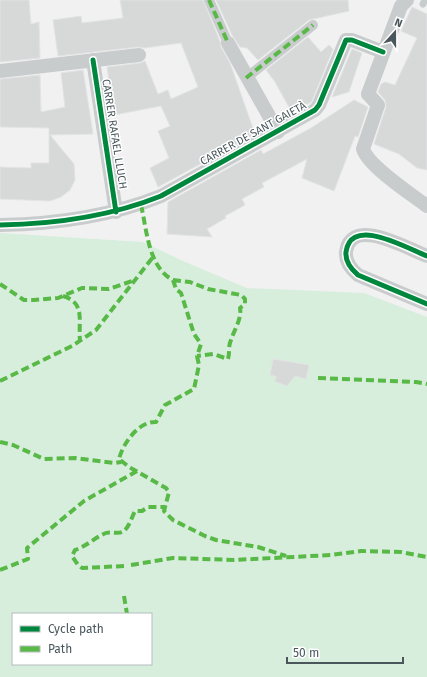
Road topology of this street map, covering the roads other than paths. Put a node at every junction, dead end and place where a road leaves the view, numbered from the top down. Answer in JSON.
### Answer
{"nodes":[{"id":1,"x":209,"y":0,"type":"edge"},
{"id":2,"x":407,"y":0,"type":"edge"},
{"id":3,"x":313,"y":24,"type":"dead end"},
{"id":4,"x":228,"y":43,"type":"joint"},
{"id":5,"x":383,"y":52,"type":"junction"},
{"id":6,"x":139,"y":54,"type":"dead end"},
{"id":7,"x":93,"y":60,"type":"junction"},
{"id":8,"x":0,"y":71,"type":"edge"},
{"id":9,"x":246,"y":78,"type":"junction"},
{"id":10,"x":278,"y":132,"type":"junction"},
{"id":11,"x":427,"y":206,"type":"edge"},
{"id":12,"x":116,"y":212,"type":"junction"},
{"id":13,"x":0,"y":225,"type":"edge"},
{"id":14,"x":427,"y":256,"type":"edge"},
{"id":15,"x":427,"y":304,"type":"edge"}],
"edges":[{"from":1,"to":4,"type":"street","name":"CARRER DE SANT GAIETÀ"},
{"from":2,"to":5,"type":"street"},
{"from":3,"to":9,"type":"street"},
{"from":4,"to":9,"type":"street","name":"CARRER DE SANT GAIETÀ"},
{"from":5,"to":10,"type":"street","name":"CARRER DE SANT GAIETÀ"},
{"from":5,"to":11,"type":"street"},
{"from":6,"to":7,"type":"street"},
{"from":7,"to":8,"type":"street"},
{"from":7,"to":12,"type":"street","name":"CARRER RAFAEL LLUCH"},
{"from":9,"to":10,"type":"street","name":"CARRER DE SANT GAIETÀ"},
{"from":10,"to":12,"type":"street","name":"CARRER DE SANT GAIETÀ"},
{"from":12,"to":13,"type":"street","name":"CARRER DE SANT GAIETÀ"},
{"from":14,"to":15,"type":"street"}]}
